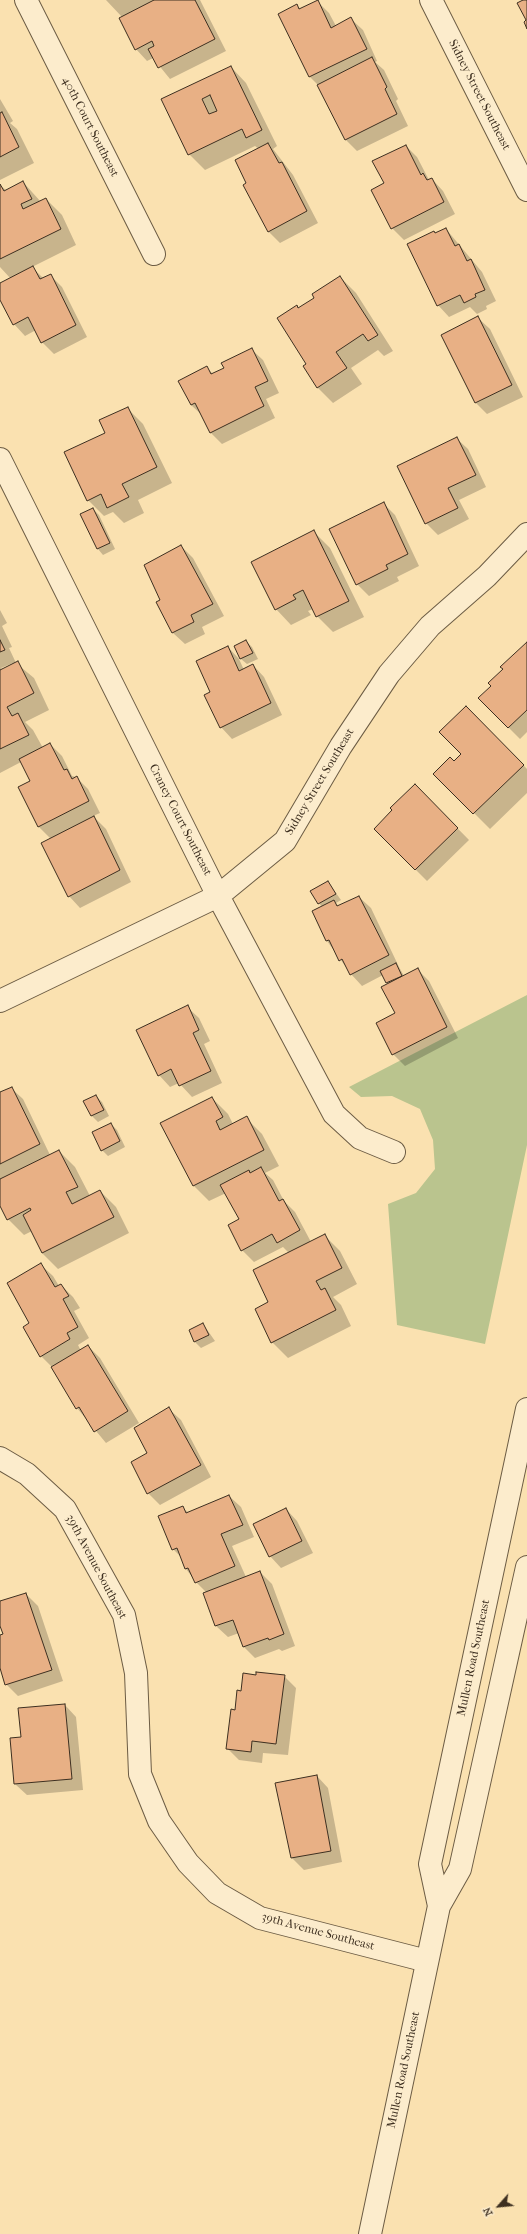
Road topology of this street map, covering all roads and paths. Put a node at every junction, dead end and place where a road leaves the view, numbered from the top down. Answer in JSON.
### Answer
{"nodes":[{"id":1,"x":26,"y":0,"type":"edge"},
{"id":2,"x":431,"y":0,"type":"edge"},
{"id":3,"x":527,"y":190,"type":"edge"},
{"id":4,"x":154,"y":254,"type":"dead end"},
{"id":5,"x":0,"y":459,"type":"edge"},
{"id":6,"x":527,"y":534,"type":"edge"},
{"id":7,"x":218,"y":896,"type":"junction"},
{"id":8,"x":0,"y":1000,"type":"edge"},
{"id":9,"x":394,"y":1152,"type":"dead end"},
{"id":10,"x":527,"y":1409,"type":"edge"},
{"id":11,"x":0,"y":1458,"type":"edge"},
{"id":12,"x":527,"y":1567,"type":"edge"},
{"id":13,"x":439,"y":1906,"type":"junction"},
{"id":14,"x":427,"y":1961,"type":"junction"},
{"id":15,"x":370,"y":2234,"type":"edge"}],
"edges":[{"from":1,"to":4,"type":"street","name":"40th Court Southeast"},
{"from":2,"to":3,"type":"street","name":"Sidney Street Southeast"},
{"from":5,"to":7,"type":"street","name":"Craney Court Southeast"},
{"from":6,"to":7,"type":"street","name":"Sidney Street Southeast"},
{"from":7,"to":8,"type":"street","name":"Sidney Street Southeast"},
{"from":7,"to":9,"type":"street","name":"Craney Court Southeast"},
{"from":10,"to":13,"type":"street","name":"Mullen Road Southeast"},
{"from":11,"to":14,"type":"street","name":"39th Avenue Southeast"},
{"from":12,"to":13,"type":"street","name":"Mullen Road Southeast"},
{"from":13,"to":14,"type":"street","name":"Mullen Road Southeast"},
{"from":14,"to":15,"type":"street","name":"Mullen Road Southeast"}]}
